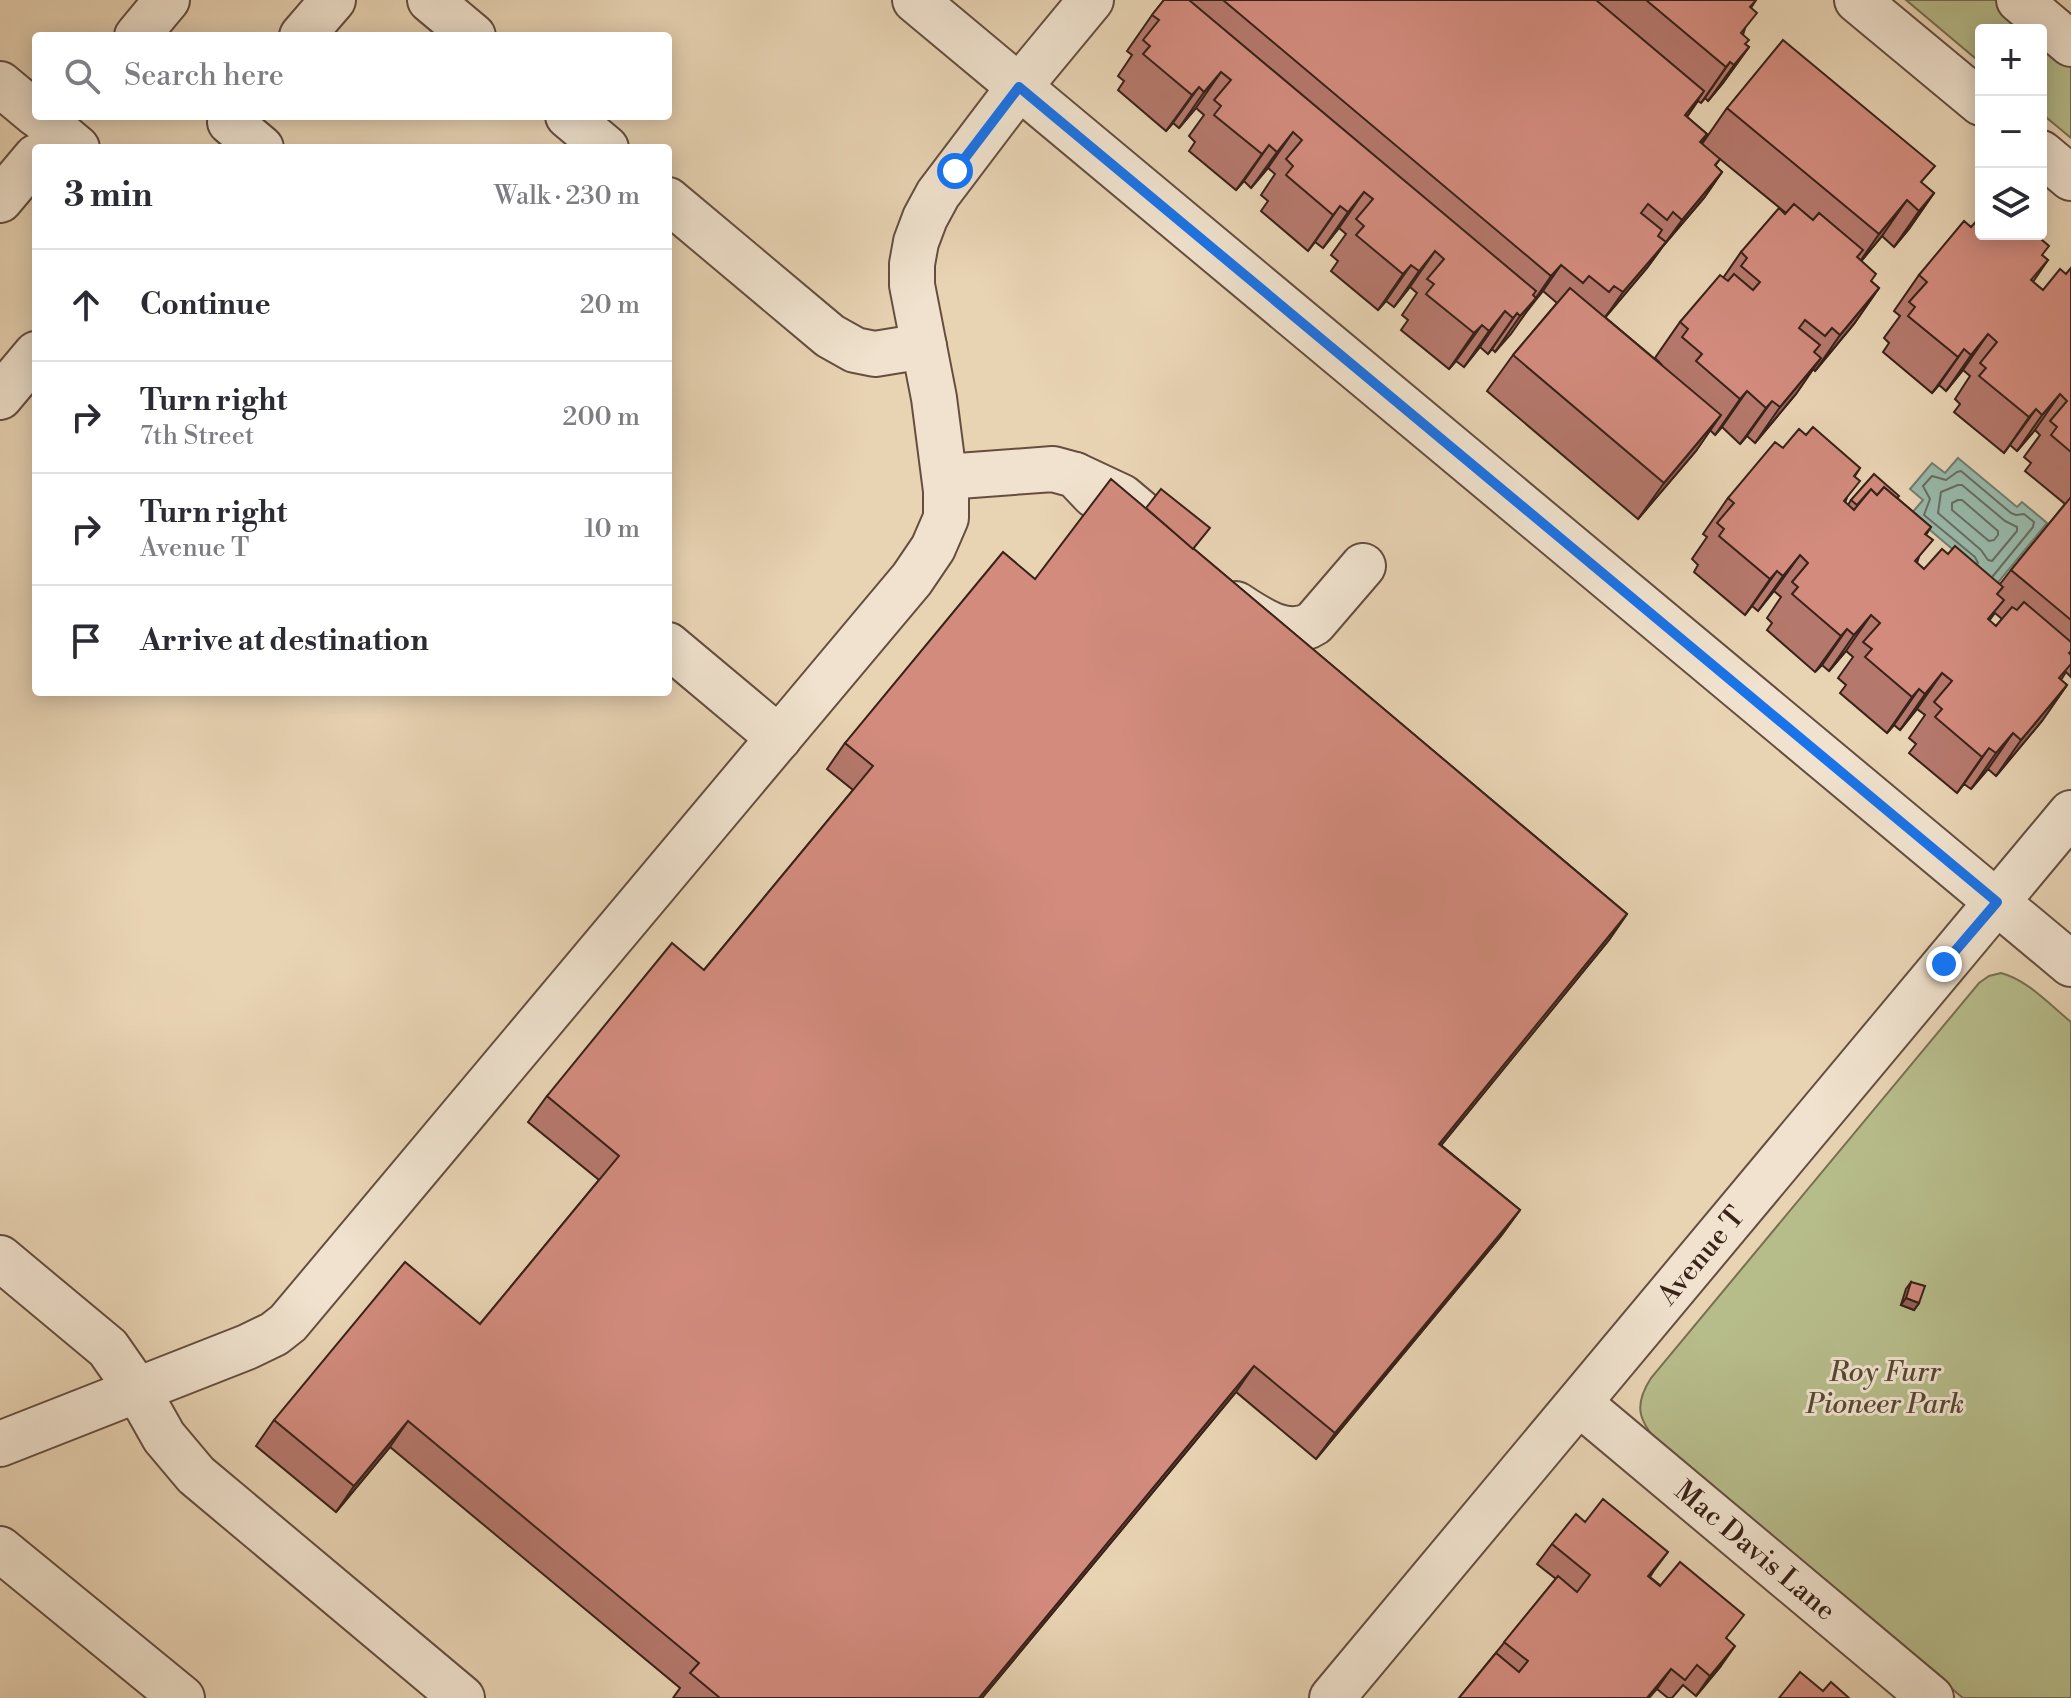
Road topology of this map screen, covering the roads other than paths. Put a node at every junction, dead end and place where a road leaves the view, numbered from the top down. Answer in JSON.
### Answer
{"nodes":[{"id":1,"x":167,"y":0,"type":"edge"},
{"id":2,"x":333,"y":0,"type":"edge"},
{"id":3,"x":430,"y":0,"type":"edge"},
{"id":4,"x":915,"y":0,"type":"edge"},
{"id":5,"x":1091,"y":0,"type":"edge"},
{"id":6,"x":1857,"y":0,"type":"edge"},
{"id":7,"x":2019,"y":0,"type":"edge"},
{"id":8,"x":140,"y":32,"type":"edge"},
{"id":9,"x":305,"y":32,"type":"edge"},
{"id":10,"x":468,"y":32,"type":"edge"},
{"id":11,"x":2071,"y":44,"type":"edge"},
{"id":12,"x":0,"y":84,"type":"edge"},
{"id":13,"x":1019,"y":87,"type":"junction"},
{"id":14,"x":1975,"y":98,"type":"edge"},
{"id":15,"x":32,"y":115,"type":"edge"},
{"id":16,"x":232,"y":120,"type":"edge"},
{"id":17,"x":573,"y":120,"type":"edge"},
{"id":18,"x":256,"y":144,"type":"edge"},
{"id":19,"x":601,"y":144,"type":"edge"},
{"id":20,"x":32,"y":158,"type":"edge"},
{"id":21,"x":2047,"y":158,"type":"edge"},
{"id":22,"x":2071,"y":178,"type":"edge"},
{"id":23,"x":0,"y":200,"type":"edge"},
{"id":24,"x":672,"y":203,"type":"edge"},
{"id":25,"x":924,"y":346,"type":"junction"},
{"id":26,"x":32,"y":359,"type":"edge"},
{"id":27,"x":0,"y":397,"type":"edge"},
{"id":28,"x":945,"y":477,"type":"junction"},
{"id":29,"x":1175,"y":554,"type":"edge"},
{"id":30,"x":1363,"y":566,"type":"dead end"},
{"id":31,"x":1219,"y":590,"type":"edge"},
{"id":32,"x":672,"y":648,"type":"edge"},
{"id":33,"x":779,"y":738,"type":"junction"},
{"id":34,"x":2071,"y":813,"type":"edge"},
{"id":35,"x":1997,"y":902,"type":"junction"},
{"id":36,"x":2071,"y":964,"type":"edge"},
{"id":37,"x":0,"y":1258,"type":"edge"},
{"id":38,"x":138,"y":1391,"type":"junction"},
{"id":39,"x":1579,"y":1403,"type":"junction"},
{"id":40,"x":3,"y":1439,"type":"edge"},
{"id":41,"x":0,"y":1549,"type":"edge"},
{"id":42,"x":182,"y":1698,"type":"edge"},
{"id":43,"x":462,"y":1698,"type":"edge"},
{"id":44,"x":1332,"y":1698,"type":"edge"},
{"id":45,"x":1931,"y":1698,"type":"edge"}],
"edges":[{"from":1,"to":8,"type":"street"},
{"from":2,"to":9,"type":"street"},
{"from":3,"to":10,"type":"street"},
{"from":4,"to":13,"type":"street"},
{"from":5,"to":13,"type":"street"},
{"from":6,"to":14,"type":"street"},
{"from":7,"to":11,"type":"street"},
{"from":12,"to":15,"type":"street"},
{"from":13,"to":25,"type":"street"},
{"from":13,"to":35,"type":"street"},
{"from":16,"to":18,"type":"street"},
{"from":17,"to":19,"type":"street"},
{"from":20,"to":23,"type":"street"},
{"from":21,"to":22,"type":"street"},
{"from":24,"to":25,"type":"street"},
{"from":25,"to":28,"type":"street"},
{"from":26,"to":27,"type":"street"},
{"from":28,"to":29,"type":"street"},
{"from":28,"to":33,"type":"street"},
{"from":30,"to":31,"type":"street"},
{"from":32,"to":33,"type":"street"},
{"from":33,"to":38,"type":"street"},
{"from":34,"to":35,"type":"street","name":"Avenue T"},
{"from":35,"to":36,"type":"street"},
{"from":35,"to":39,"type":"street","name":"Avenue T"},
{"from":37,"to":38,"type":"street"},
{"from":38,"to":40,"type":"street"},
{"from":38,"to":43,"type":"street"},
{"from":39,"to":44,"type":"street","name":"Avenue T"},
{"from":39,"to":45,"type":"street","name":"Mac Davis Lane"},
{"from":41,"to":42,"type":"street"}]}
